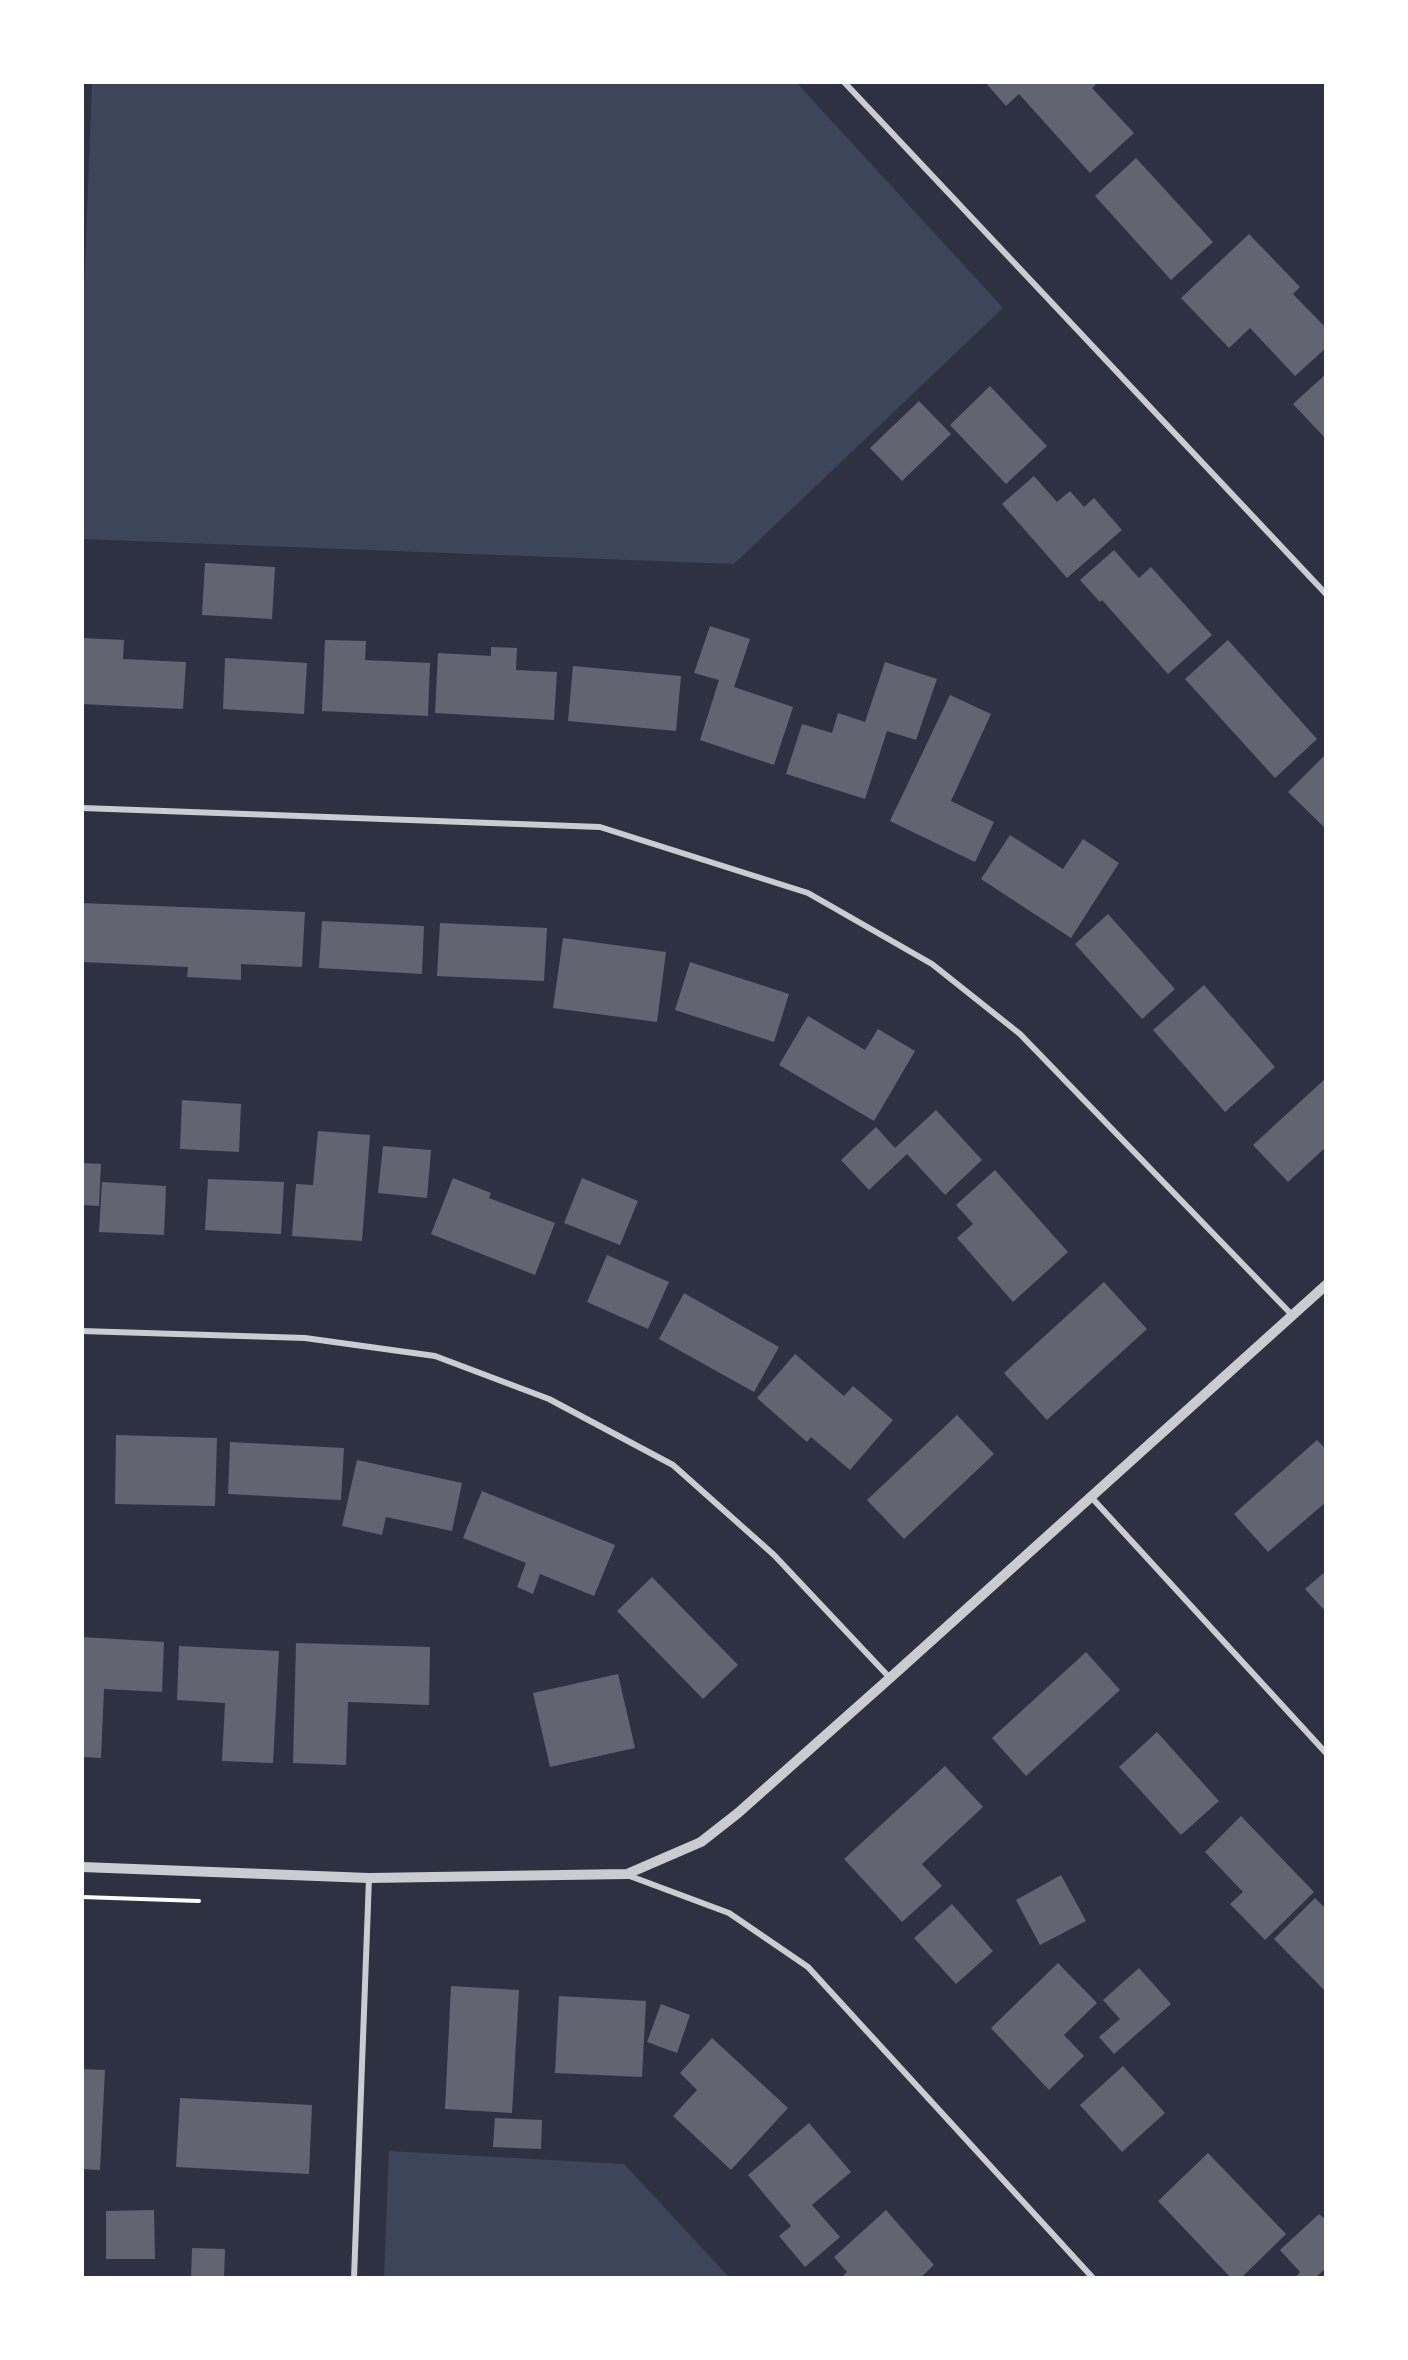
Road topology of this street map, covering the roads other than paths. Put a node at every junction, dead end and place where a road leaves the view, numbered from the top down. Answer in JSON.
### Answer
{"nodes":[{"id":1,"x":844,"y":82,"type":"edge"},
{"id":2,"x":1326,"y":594,"type":"edge"},
{"id":3,"x":82,"y":808,"type":"edge"},
{"id":4,"x":1326,"y":1285,"type":"edge"},
{"id":5,"x":1293,"y":1316,"type":"junction"},
{"id":6,"x":82,"y":1330,"type":"edge"},
{"id":7,"x":1092,"y":1498,"type":"junction"},
{"id":8,"x":890,"y":1678,"type":"junction"},
{"id":9,"x":1326,"y":1753,"type":"edge"},
{"id":10,"x":82,"y":1867,"type":"edge"},
{"id":11,"x":627,"y":1875,"type":"junction"},
{"id":12,"x":369,"y":1878,"type":"junction"},
{"id":13,"x":354,"y":2277,"type":"edge"},
{"id":14,"x":1093,"y":2277,"type":"edge"}],
"edges":[{"from":1,"to":2,"type":"street"},
{"from":3,"to":5,"type":"street"},
{"from":4,"to":5,"type":"street"},
{"from":5,"to":7,"type":"street"},
{"from":6,"to":8,"type":"street"},
{"from":7,"to":8,"type":"street"},
{"from":7,"to":9,"type":"street"},
{"from":8,"to":11,"type":"street"},
{"from":10,"to":12,"type":"street"},
{"from":11,"to":12,"type":"street"},
{"from":11,"to":14,"type":"street"},
{"from":12,"to":13,"type":"street"}]}
